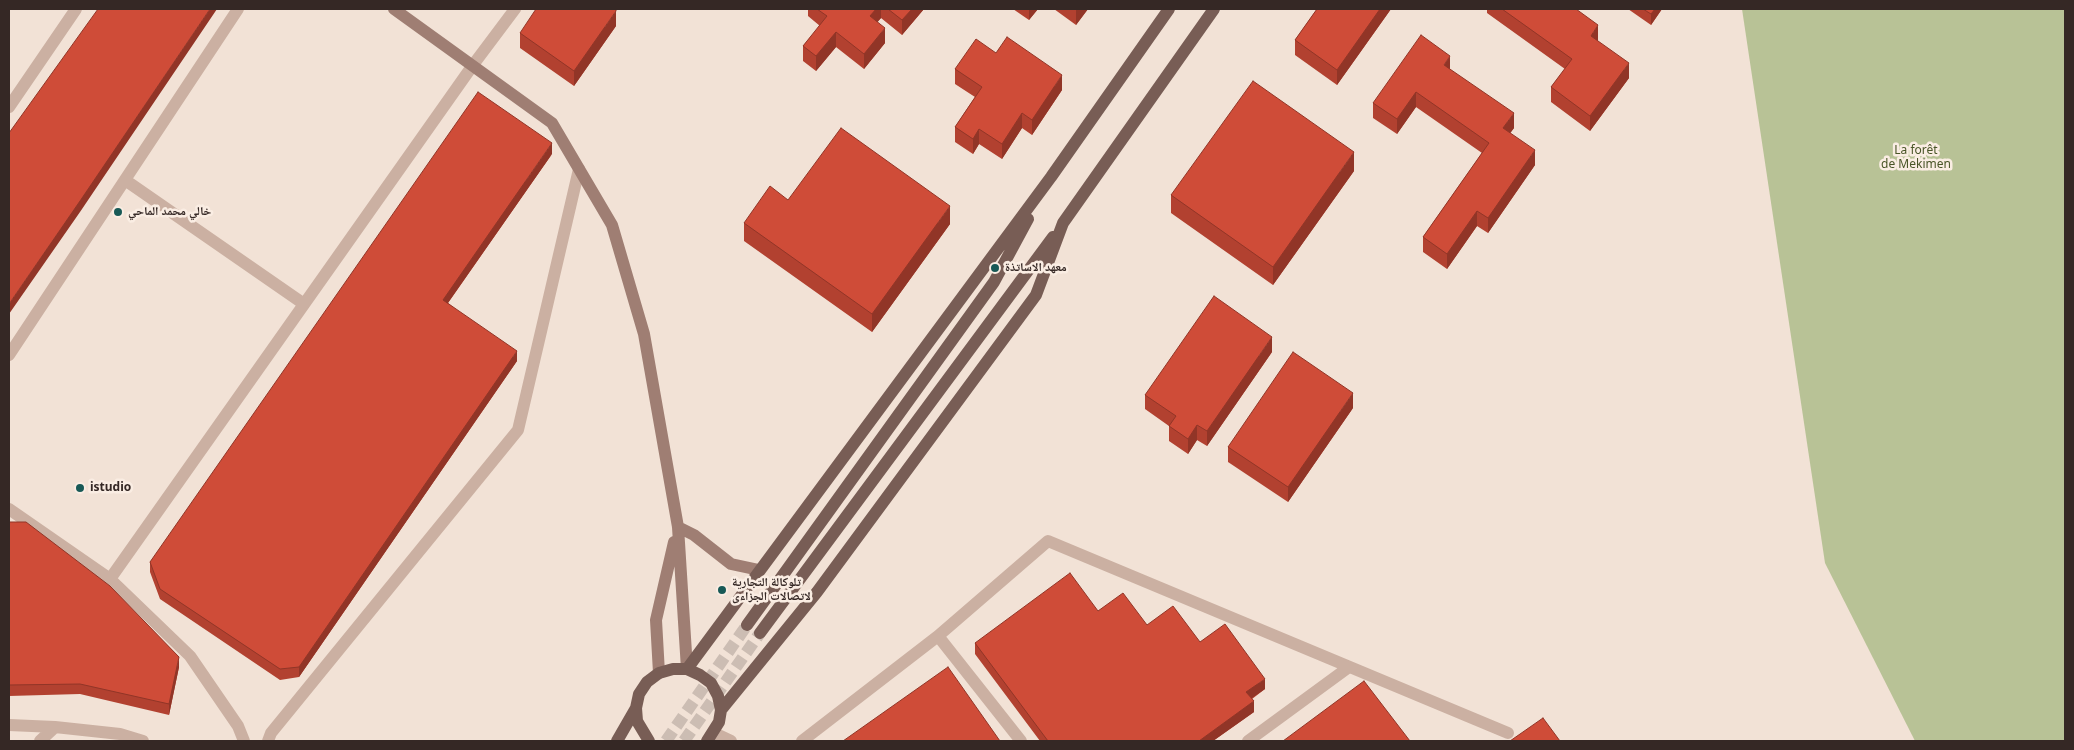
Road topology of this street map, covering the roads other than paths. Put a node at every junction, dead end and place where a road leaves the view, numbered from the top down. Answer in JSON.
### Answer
{"nodes":[{"id":1,"x":76,"y":9,"type":"edge"},
{"id":2,"x":238,"y":9,"type":"edge"},
{"id":3,"x":394,"y":9,"type":"edge"},
{"id":4,"x":515,"y":9,"type":"edge"},
{"id":5,"x":1168,"y":9,"type":"edge"},
{"id":6,"x":1214,"y":9,"type":"edge"},
{"id":7,"x":473,"y":65,"type":"junction"},
{"id":8,"x":9,"y":107,"type":"edge"},
{"id":9,"x":580,"y":169,"type":"junction"},
{"id":10,"x":1051,"y":177,"type":"junction"},
{"id":11,"x":125,"y":180,"type":"junction"},
{"id":12,"x":1063,"y":224,"type":"junction"},
{"id":13,"x":304,"y":304,"type":"junction"},
{"id":14,"x":9,"y":355,"type":"edge"},
{"id":15,"x":9,"y":509,"type":"edge"},
{"id":16,"x":678,"y":528,"type":"junction"},
{"id":17,"x":759,"y":570,"type":"junction"},
{"id":18,"x":110,"y":579,"type":"junction"},
{"id":19,"x":747,"y":625,"type":"tunnel mouth"},
{"id":20,"x":760,"y":633,"type":"tunnel mouth"},
{"id":21,"x":938,"y":636,"type":"junction"},
{"id":22,"x":1349,"y":667,"type":"junction"},
{"id":23,"x":687,"y":669,"type":"junction"},
{"id":24,"x":659,"y":673,"type":"junction"},
{"id":25,"x":636,"y":708,"type":"junction"},
{"id":26,"x":721,"y":710,"type":"junction"},
{"id":27,"x":9,"y":725,"type":"edge"},
{"id":28,"x":55,"y":727,"type":"junction"},
{"id":29,"x":713,"y":738,"type":"edge"},
{"id":30,"x":40,"y":741,"type":"edge"},
{"id":31,"x":143,"y":741,"type":"edge"},
{"id":32,"x":244,"y":741,"type":"edge"},
{"id":33,"x":268,"y":741,"type":"edge"},
{"id":34,"x":617,"y":741,"type":"edge"},
{"id":35,"x":649,"y":741,"type":"edge"},
{"id":36,"x":731,"y":741,"type":"edge"},
{"id":37,"x":802,"y":741,"type":"edge"},
{"id":38,"x":1021,"y":741,"type":"edge"},
{"id":39,"x":1248,"y":741,"type":"edge"},
{"id":40,"x":1497,"y":741,"type":"edge"}],
"edges":[{"from":1,"to":8,"type":"street"},
{"from":2,"to":11,"type":"street"},
{"from":3,"to":7,"type":"street"},
{"from":4,"to":7,"type":"street"},
{"from":5,"to":10,"type":"main road"},
{"from":6,"to":12,"type":"main road"},
{"from":7,"to":9,"type":"street"},
{"from":7,"to":13,"type":"street"},
{"from":9,"to":16,"type":"street"},
{"from":9,"to":33,"type":"street"},
{"from":10,"to":17,"type":"main road"},
{"from":10,"to":19,"type":"main road"},
{"from":11,"to":13,"type":"street"},
{"from":11,"to":14,"type":"street"},
{"from":12,"to":20,"type":"main road"},
{"from":12,"to":26,"type":"main road"},
{"from":13,"to":18,"type":"street"},
{"from":15,"to":18,"type":"street"},
{"from":16,"to":17,"type":"street"},
{"from":16,"to":23,"type":"street"},
{"from":16,"to":24,"type":"street"},
{"from":17,"to":23,"type":"main road"},
{"from":18,"to":32,"type":"street"},
{"from":21,"to":22,"type":"street"},
{"from":21,"to":37,"type":"street"},
{"from":21,"to":38,"type":"street"},
{"from":22,"to":39,"type":"street"},
{"from":22,"to":40,"type":"street"},
{"from":23,"to":24,"type":"main road"},
{"from":23,"to":26,"type":"main road"},
{"from":24,"to":25,"type":"main road"},
{"from":25,"to":34,"type":"main road"},
{"from":25,"to":35,"type":"main road"},
{"from":26,"to":29,"type":"main road"},
{"from":27,"to":28,"type":"street"},
{"from":28,"to":30,"type":"street"},
{"from":28,"to":31,"type":"street"},
{"from":29,"to":36,"type":"street"}]}
